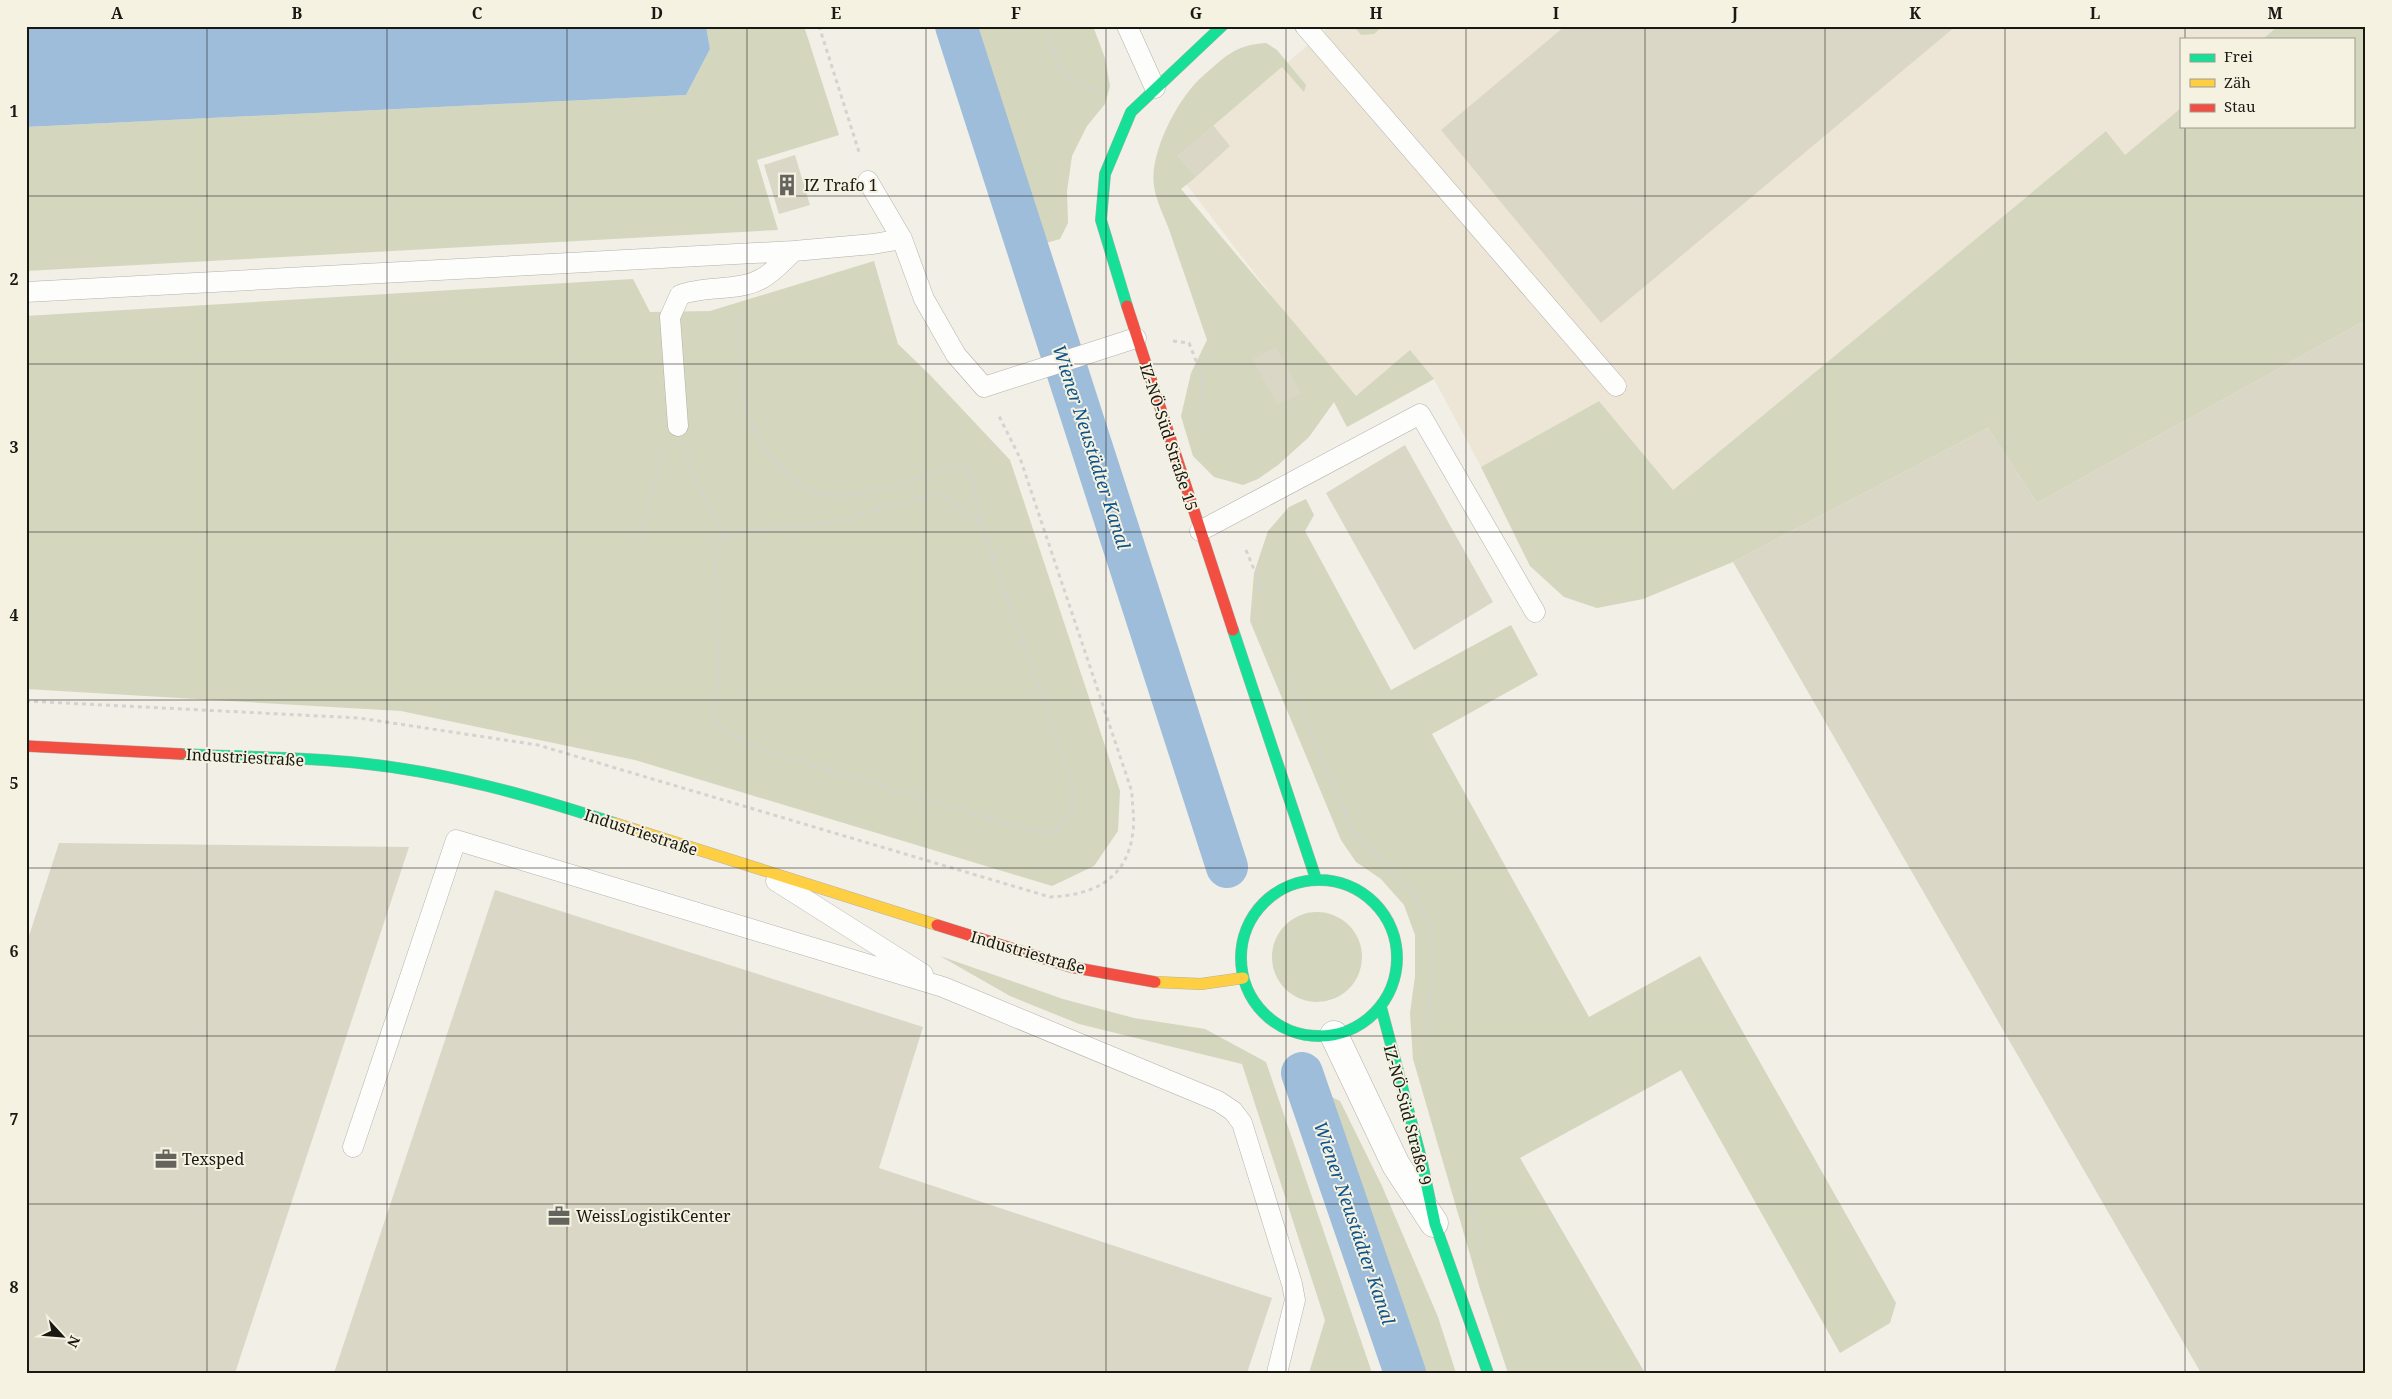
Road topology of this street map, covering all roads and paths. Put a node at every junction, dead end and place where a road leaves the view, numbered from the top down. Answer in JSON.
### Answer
{"nodes":[{"id":1,"x":819,"y":26,"type":"edge"},
{"id":2,"x":1046,"y":26,"type":"edge"},
{"id":3,"x":1127,"y":26,"type":"edge"},
{"id":4,"x":1201,"y":26,"type":"edge"},
{"id":5,"x":1222,"y":26,"type":"edge"},
{"id":6,"x":1304,"y":26,"type":"edge"},
{"id":7,"x":1198,"y":46,"type":"junction"},
{"id":8,"x":1155,"y":88,"type":"junction"},
{"id":9,"x":1130,"y":112,"type":"junction"},
{"id":10,"x":868,"y":181,"type":"joint"},
{"id":11,"x":902,"y":239,"type":"junction"},
{"id":12,"x":794,"y":251,"type":"junction"},
{"id":13,"x":735,"y":286,"type":"junction"},
{"id":14,"x":26,"y":292,"type":"edge"},
{"id":15,"x":1136,"y":338,"type":"junction"},
{"id":16,"x":1616,"y":386,"type":"dead end"},
{"id":17,"x":984,"y":387,"type":"junction"},
{"id":18,"x":678,"y":426,"type":"junction"},
{"id":19,"x":1204,"y":432,"type":"dead end"},
{"id":20,"x":1232,"y":513,"type":"junction"},
{"id":21,"x":981,"y":524,"type":"junction"},
{"id":22,"x":1200,"y":531,"type":"junction"},
{"id":23,"x":640,"y":534,"type":"dead end"},
{"id":24,"x":725,"y":534,"type":"junction"},
{"id":25,"x":1260,"y":600,"type":"dead end"},
{"id":26,"x":1535,"y":612,"type":"dead end"},
{"id":27,"x":1288,"y":679,"type":"dead end"},
{"id":28,"x":26,"y":746,"type":"edge"},
{"id":29,"x":759,"y":869,"type":"junction"},
{"id":30,"x":1316,"y":879,"type":"junction"},
{"id":31,"x":1101,"y":887,"type":"dead end"},
{"id":32,"x":1243,"y":978,"type":"junction"},
{"id":33,"x":943,"y":988,"type":"junction"},
{"id":34,"x":1381,"y":1007,"type":"junction"},
{"id":35,"x":1334,"y":1036,"type":"junction"},
{"id":36,"x":1426,"y":1039,"type":"dead end"},
{"id":37,"x":353,"y":1147,"type":"dead end"},
{"id":38,"x":1468,"y":1196,"type":"dead end"},
{"id":39,"x":1435,"y":1224,"type":"junction"},
{"id":40,"x":1485,"y":1252,"type":"dead end"},
{"id":41,"x":1277,"y":1373,"type":"edge"},
{"id":42,"x":1488,"y":1373,"type":"edge"}],
"edges":[{"from":1,"to":10,"type":"path"},
{"from":2,"to":9,"type":"path"},
{"from":3,"to":8,"type":"lane"},
{"from":4,"to":7,"type":"lane"},
{"from":5,"to":7,"type":"street","name":"IZ-NÖ-Süd Straße 15"},
{"from":6,"to":16,"type":"lane"},
{"from":7,"to":8,"type":"street","name":"IZ-NÖ-Süd Straße 15"},
{"from":8,"to":9,"type":"street","name":"IZ-NÖ-Süd Straße 15"},
{"from":9,"to":15,"type":"street","name":"IZ-NÖ-Süd Straße 15"},
{"from":10,"to":11,"type":"lane"},
{"from":11,"to":12,"type":"lane"},
{"from":11,"to":17,"type":"lane"},
{"from":12,"to":13,"type":"lane"},
{"from":12,"to":14,"type":"lane"},
{"from":13,"to":18,"type":"lane"},
{"from":13,"to":21,"type":"path"},
{"from":15,"to":17,"type":"lane"},
{"from":15,"to":19,"type":"path"},
{"from":15,"to":22,"type":"street","name":"IZ-NÖ-Süd Straße 15"},
{"from":17,"to":31,"type":"path"},
{"from":18,"to":23,"type":"path"},
{"from":18,"to":24,"type":"path"},
{"from":20,"to":22,"type":"lane"},
{"from":20,"to":25,"type":"path"},
{"from":20,"to":26,"type":"lane"},
{"from":21,"to":24,"type":"path"},
{"from":21,"to":24,"type":"path"},
{"from":22,"to":30,"type":"street","name":"IZ-NÖ-Süd Straße 15"},
{"from":27,"to":36,"type":"path"},
{"from":28,"to":29,"type":"street","name":"Industriestraße"},
{"from":29,"to":32,"type":"street","name":"Industriestraße"},
{"from":29,"to":33,"type":"lane"},
{"from":30,"to":32,"type":"street"},
{"from":30,"to":34,"type":"street"},
{"from":32,"to":35,"type":"street"},
{"from":33,"to":37,"type":"lane"},
{"from":33,"to":41,"type":"lane"},
{"from":34,"to":35,"type":"street"},
{"from":34,"to":39,"type":"street","name":"IZ-NÖ-Süd Straße 9"},
{"from":35,"to":39,"type":"street","name":"IZ-NÖ-Süd Straße 9"},
{"from":38,"to":40,"type":"path"},
{"from":39,"to":42,"type":"street","name":"IZ-NÖ-Süd Straße 9"}]}
